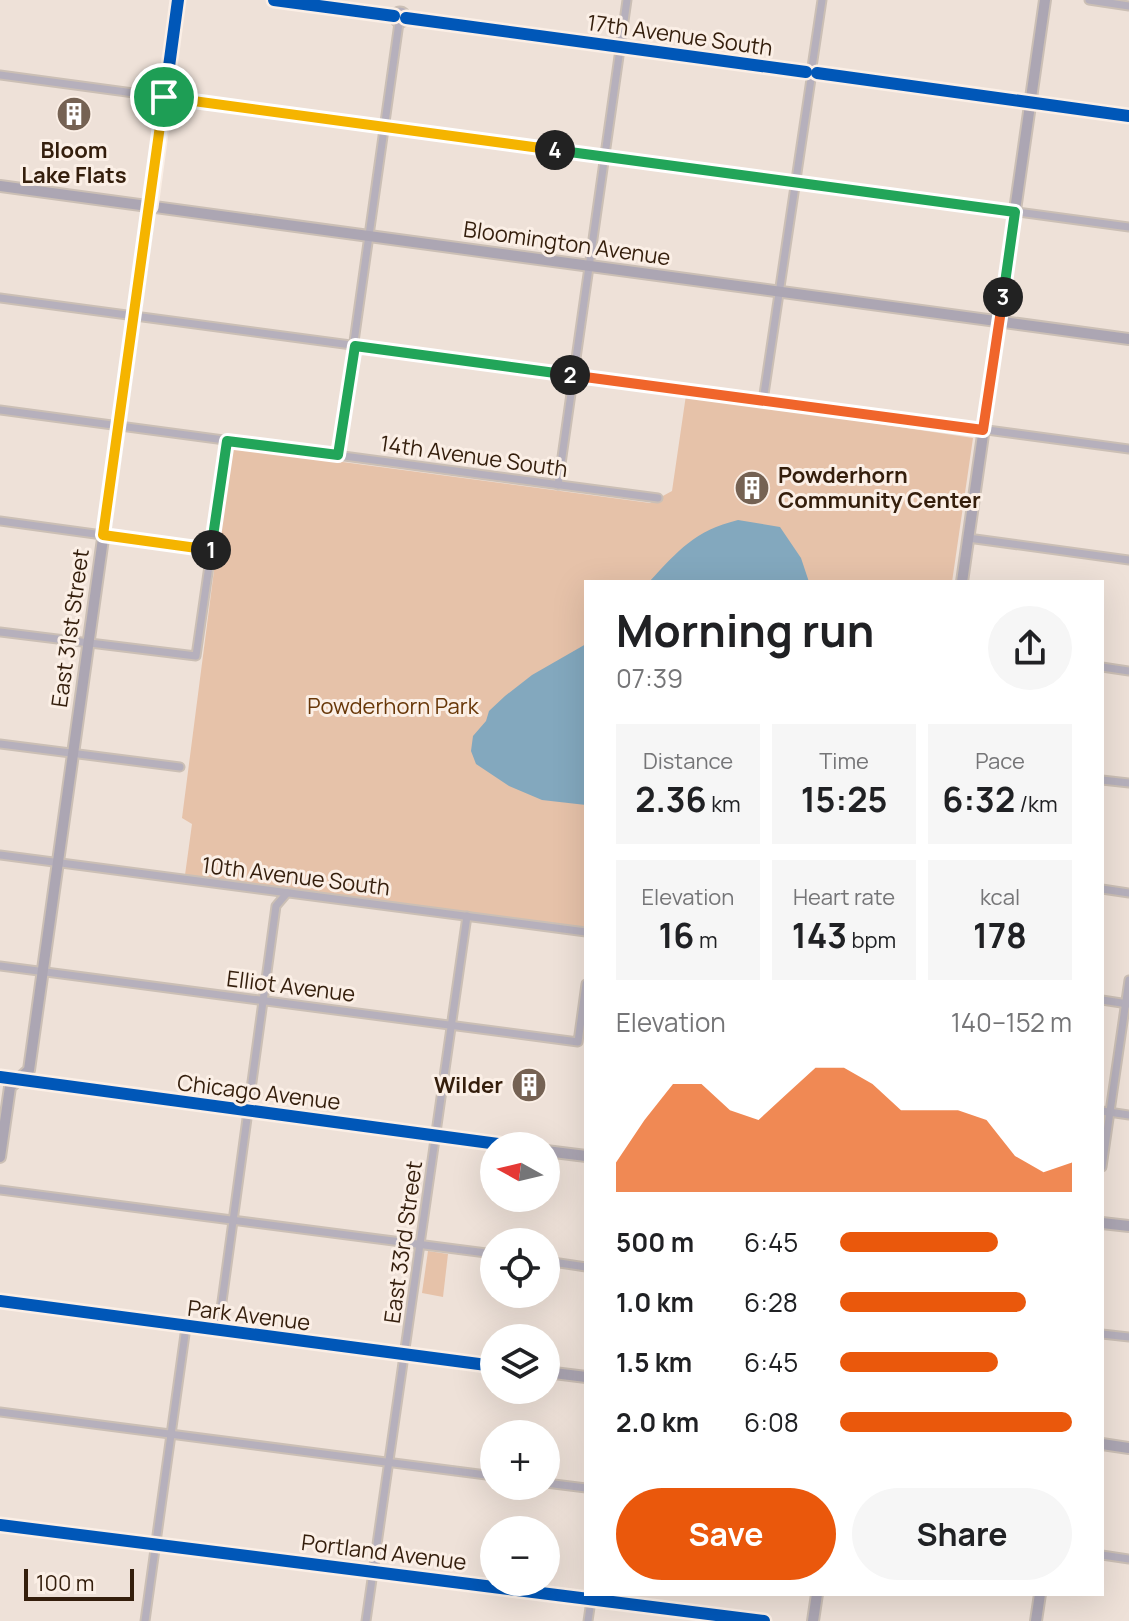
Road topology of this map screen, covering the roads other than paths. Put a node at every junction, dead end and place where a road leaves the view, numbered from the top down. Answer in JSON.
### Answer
{"nodes":[{"id":1,"x":178,"y":0,"type":"edge"},
{"id":2,"x":274,"y":0,"type":"edge"},
{"id":3,"x":403,"y":0,"type":"edge"},
{"id":4,"x":627,"y":0,"type":"edge"},
{"id":5,"x":822,"y":0,"type":"edge"},
{"id":6,"x":1045,"y":0,"type":"edge"},
{"id":7,"x":1089,"y":0,"type":"edge"},
{"id":8,"x":1129,"y":6,"type":"edge"},
{"id":9,"x":400,"y":17,"type":"junction"},
{"id":10,"x":620,"y":47,"type":"junction"},
{"id":11,"x":811,"y":73,"type":"junction"},
{"id":12,"x":0,"y":75,"type":"edge"},
{"id":13,"x":164,"y":97,"type":"junction"},
{"id":14,"x":1031,"y":102,"type":"junction"},
{"id":15,"x":1129,"y":116,"type":"edge"},
{"id":16,"x":385,"y":126,"type":"junction"},
{"id":17,"x":605,"y":157,"type":"junction"},
{"id":18,"x":796,"y":182,"type":"junction"},
{"id":19,"x":0,"y":186,"type":"edge"},
{"id":20,"x":150,"y":207,"type":"junction"},
{"id":21,"x":1015,"y":212,"type":"junction"},
{"id":22,"x":1129,"y":227,"type":"edge"},
{"id":23,"x":371,"y":236,"type":"junction"},
{"id":24,"x":590,"y":266,"type":"junction"},
{"id":25,"x":780,"y":291,"type":"junction"},
{"id":26,"x":0,"y":298,"type":"edge"},
{"id":27,"x":134,"y":316,"type":"junction"},
{"id":28,"x":1000,"y":320,"type":"junction"},
{"id":29,"x":1129,"y":339,"type":"edge"},
{"id":30,"x":355,"y":346,"type":"junction"},
{"id":31,"x":575,"y":375,"type":"junction"},
{"id":32,"x":763,"y":401,"type":"junction"},
{"id":33,"x":0,"y":410,"type":"edge"},
{"id":34,"x":118,"y":426,"type":"junction"},
{"id":35,"x":983,"y":430,"type":"junction"},
{"id":36,"x":227,"y":441,"type":"junction"},
{"id":37,"x":1129,"y":449,"type":"edge"},
{"id":38,"x":338,"y":455,"type":"junction"},
{"id":39,"x":558,"y":485,"type":"junction"},
{"id":40,"x":658,"y":498,"type":"dead end"},
{"id":41,"x":0,"y":521,"type":"edge"},
{"id":42,"x":103,"y":535,"type":"junction"},
{"id":43,"x":968,"y":538,"type":"junction"},
{"id":44,"x":212,"y":550,"type":"junction"},
{"id":45,"x":1129,"y":560,"type":"edge"},
{"id":46,"x":962,"y":580,"type":"edge"},
{"id":47,"x":0,"y":632,"type":"edge"},
{"id":48,"x":88,"y":644,"type":"junction"},
{"id":49,"x":1104,"y":667,"type":"edge"},
{"id":50,"x":1129,"y":671,"type":"edge"},
{"id":51,"x":0,"y":744,"type":"edge"},
{"id":52,"x":73,"y":754,"type":"junction"},
{"id":53,"x":180,"y":767,"type":"dead end"},
{"id":54,"x":1104,"y":780,"type":"edge"},
{"id":55,"x":1129,"y":783,"type":"edge"},
{"id":56,"x":0,"y":855,"type":"edge"},
{"id":57,"x":57,"y":863,"type":"junction"},
{"id":58,"x":1104,"y":889,"type":"edge"},
{"id":59,"x":261,"y":890,"type":"junction"},
{"id":60,"x":287,"y":893,"type":"junction"},
{"id":61,"x":1129,"y":893,"type":"edge"},
{"id":62,"x":276,"y":906,"type":"junction"},
{"id":63,"x":467,"y":916,"type":"junction"},
{"id":64,"x":584,"y":932,"type":"edge"},
{"id":65,"x":0,"y":966,"type":"edge"},
{"id":66,"x":43,"y":971,"type":"junction"},
{"id":67,"x":1129,"y":980,"type":"edge"},
{"id":68,"x":584,"y":998,"type":"edge"},
{"id":69,"x":1104,"y":1000,"type":"edge"},
{"id":70,"x":263,"y":1001,"type":"junction"},
{"id":71,"x":1127,"y":1004,"type":"edge"},
{"id":72,"x":452,"y":1026,"type":"junction"},
{"id":73,"x":0,"y":1077,"type":"edge"},
{"id":74,"x":20,"y":1080,"type":"junction"},
{"id":75,"x":248,"y":1111,"type":"junction"},
{"id":76,"x":1106,"y":1112,"type":"edge"},
{"id":77,"x":1129,"y":1115,"type":"edge"},
{"id":78,"x":437,"y":1135,"type":"junction"},
{"id":79,"x":1104,"y":1140,"type":"edge"},
{"id":80,"x":480,"y":1141,"type":"edge"},
{"id":81,"x":560,"y":1153,"type":"edge"},
{"id":82,"x":584,"y":1156,"type":"edge"},
{"id":83,"x":0,"y":1157,"type":"edge"},
{"id":84,"x":0,"y":1190,"type":"edge"},
{"id":85,"x":233,"y":1220,"type":"junction"},
{"id":86,"x":1104,"y":1223,"type":"edge"},
{"id":87,"x":1129,"y":1226,"type":"edge"},
{"id":88,"x":421,"y":1244,"type":"junction"},
{"id":89,"x":480,"y":1252,"type":"edge"},
{"id":90,"x":560,"y":1263,"type":"edge"},
{"id":91,"x":584,"y":1267,"type":"edge"},
{"id":92,"x":0,"y":1301,"type":"edge"},
{"id":93,"x":186,"y":1327,"type":"junction"},
{"id":94,"x":218,"y":1331,"type":"junction"},
{"id":95,"x":1104,"y":1334,"type":"edge"},
{"id":96,"x":1129,"y":1337,"type":"edge"},
{"id":97,"x":404,"y":1354,"type":"junction"},
{"id":98,"x":480,"y":1364,"type":"edge"},
{"id":99,"x":560,"y":1374,"type":"edge"},
{"id":100,"x":584,"y":1377,"type":"edge"},
{"id":101,"x":0,"y":1412,"type":"edge"},
{"id":102,"x":171,"y":1435,"type":"junction"},
{"id":103,"x":1104,"y":1444,"type":"edge"},
{"id":104,"x":1129,"y":1448,"type":"edge"},
{"id":105,"x":389,"y":1462,"type":"junction"},
{"id":106,"x":480,"y":1474,"type":"edge"},
{"id":107,"x":560,"y":1485,"type":"edge"},
{"id":108,"x":584,"y":1488,"type":"edge"},
{"id":109,"x":0,"y":1525,"type":"edge"},
{"id":110,"x":155,"y":1545,"type":"junction"},
{"id":111,"x":1104,"y":1555,"type":"edge"},
{"id":112,"x":1129,"y":1559,"type":"edge"},
{"id":113,"x":374,"y":1571,"type":"junction"},
{"id":114,"x":584,"y":1595,"type":"edge"},
{"id":115,"x":592,"y":1596,"type":"edge"},
{"id":116,"x":817,"y":1596,"type":"edge"},
{"id":117,"x":1040,"y":1596,"type":"edge"},
{"id":118,"x":145,"y":1621,"type":"edge"},
{"id":119,"x":366,"y":1621,"type":"edge"},
{"id":120,"x":588,"y":1621,"type":"edge"},
{"id":121,"x":764,"y":1621,"type":"edge"},
{"id":122,"x":813,"y":1621,"type":"edge"},
{"id":123,"x":1036,"y":1621,"type":"edge"}],
"edges":[{"from":1,"to":13,"type":"street","name":"East 31st Street"},
{"from":2,"to":9,"type":"street","name":"17th Avenue South"},
{"from":3,"to":9,"type":"street"},
{"from":4,"to":10,"type":"street"},
{"from":5,"to":11,"type":"street"},
{"from":6,"to":14,"type":"street"},
{"from":7,"to":8,"type":"street"},
{"from":9,"to":10,"type":"street","name":"17th Avenue South"},
{"from":9,"to":16,"type":"street"},
{"from":10,"to":11,"type":"street","name":"17th Avenue South"},
{"from":10,"to":17,"type":"street"},
{"from":11,"to":14,"type":"street","name":"17th Avenue South"},
{"from":11,"to":18,"type":"street"},
{"from":12,"to":13,"type":"street"},
{"from":13,"to":16,"type":"street"},
{"from":13,"to":20,"type":"street","name":"East 31st Street"},
{"from":14,"to":15,"type":"street","name":"17th Avenue South"},
{"from":14,"to":21,"type":"street"},
{"from":16,"to":17,"type":"street"},
{"from":16,"to":23,"type":"street"},
{"from":17,"to":18,"type":"street"},
{"from":17,"to":24,"type":"street"},
{"from":18,"to":21,"type":"street"},
{"from":18,"to":25,"type":"street"},
{"from":19,"to":20,"type":"street","name":"Bloomington Avenue"},
{"from":20,"to":23,"type":"street","name":"Bloomington Avenue"},
{"from":20,"to":27,"type":"street","name":"East 31st Street"},
{"from":21,"to":22,"type":"street"},
{"from":21,"to":28,"type":"street"},
{"from":23,"to":24,"type":"street","name":"Bloomington Avenue"},
{"from":23,"to":30,"type":"street"},
{"from":24,"to":25,"type":"street","name":"Bloomington Avenue"},
{"from":24,"to":31,"type":"street"},
{"from":25,"to":28,"type":"street","name":"Bloomington Avenue"},
{"from":25,"to":32,"type":"street"},
{"from":26,"to":27,"type":"street"},
{"from":27,"to":30,"type":"street"},
{"from":27,"to":34,"type":"street","name":"East 31st Street"},
{"from":28,"to":29,"type":"street","name":"Bloomington Avenue"},
{"from":28,"to":35,"type":"street"},
{"from":30,"to":31,"type":"street"},
{"from":30,"to":38,"type":"street"},
{"from":31,"to":32,"type":"street"},
{"from":31,"to":39,"type":"street"},
{"from":32,"to":35,"type":"street"},
{"from":33,"to":34,"type":"street","name":"14th Avenue South"},
{"from":34,"to":36,"type":"street","name":"14th Avenue South"},
{"from":34,"to":42,"type":"street","name":"East 31st Street"},
{"from":35,"to":37,"type":"street"},
{"from":35,"to":43,"type":"street"},
{"from":36,"to":38,"type":"street","name":"14th Avenue South"},
{"from":36,"to":44,"type":"street"},
{"from":38,"to":39,"type":"street","name":"14th Avenue South"},
{"from":39,"to":40,"type":"street","name":"14th Avenue South"},
{"from":41,"to":42,"type":"street"},
{"from":42,"to":44,"type":"street"},
{"from":42,"to":48,"type":"street","name":"East 31st Street"},
{"from":43,"to":45,"type":"street"},
{"from":43,"to":46,"type":"street"},
{"from":44,"to":48,"type":"street"},
{"from":47,"to":48,"type":"street"},
{"from":48,"to":52,"type":"street","name":"East 31st Street"},
{"from":49,"to":50,"type":"street"},
{"from":51,"to":52,"type":"street"},
{"from":52,"to":53,"type":"street"},
{"from":52,"to":57,"type":"street","name":"East 31st Street"},
{"from":54,"to":55,"type":"street"},
{"from":56,"to":57,"type":"street","name":"10th Avenue South"},
{"from":57,"to":59,"type":"street","name":"10th Avenue South"},
{"from":57,"to":66,"type":"street","name":"East 31st Street"},
{"from":58,"to":61,"type":"street"},
{"from":59,"to":60,"type":"street","name":"10th Avenue South"},
{"from":59,"to":62,"type":"street"},
{"from":60,"to":62,"type":"street"},
{"from":60,"to":63,"type":"street","name":"10th Avenue South"},
{"from":62,"to":70,"type":"street"},
{"from":63,"to":64,"type":"street","name":"10th Avenue South"},
{"from":63,"to":72,"type":"street","name":"East 33rd Street"},
{"from":65,"to":66,"type":"street","name":"Elliot Avenue"},
{"from":66,"to":70,"type":"street","name":"Elliot Avenue"},
{"from":66,"to":74,"type":"street","name":"East 31st Street"},
{"from":67,"to":71,"type":"street"},
{"from":68,"to":72,"type":"street","name":"Elliot Avenue"},
{"from":69,"to":71,"type":"street"},
{"from":70,"to":72,"type":"street","name":"Elliot Avenue"},
{"from":70,"to":75,"type":"street"},
{"from":71,"to":76,"type":"street"},
{"from":72,"to":78,"type":"street","name":"East 33rd Street"},
{"from":73,"to":74,"type":"street","name":"Chicago Avenue"},
{"from":74,"to":75,"type":"street","name":"Chicago Avenue"},
{"from":74,"to":83,"type":"street","name":"East 31st Street"},
{"from":75,"to":78,"type":"street","name":"Chicago Avenue"},
{"from":75,"to":85,"type":"street"},
{"from":76,"to":77,"type":"street"},
{"from":76,"to":79,"type":"street"},
{"from":78,"to":80,"type":"street","name":"Chicago Avenue"},
{"from":78,"to":88,"type":"street","name":"East 33rd Street"},
{"from":81,"to":82,"type":"street"},
{"from":84,"to":85,"type":"street"},
{"from":85,"to":88,"type":"street"},
{"from":85,"to":94,"type":"street"},
{"from":86,"to":87,"type":"street"},
{"from":88,"to":89,"type":"street"},
{"from":88,"to":97,"type":"street","name":"East 33rd Street"},
{"from":90,"to":91,"type":"street"},
{"from":92,"to":93,"type":"street","name":"Park Avenue"},
{"from":93,"to":94,"type":"street","name":"Park Avenue"},
{"from":93,"to":102,"type":"street"},
{"from":94,"to":97,"type":"street","name":"Park Avenue"},
{"from":95,"to":96,"type":"street"},
{"from":97,"to":98,"type":"street","name":"Park Avenue"},
{"from":97,"to":105,"type":"street","name":"East 33rd Street"},
{"from":99,"to":100,"type":"street"},
{"from":101,"to":102,"type":"street"},
{"from":102,"to":105,"type":"street"},
{"from":102,"to":110,"type":"street"},
{"from":103,"to":104,"type":"street"},
{"from":105,"to":106,"type":"street"},
{"from":105,"to":113,"type":"street","name":"East 33rd Street"},
{"from":107,"to":108,"type":"street"},
{"from":109,"to":110,"type":"street","name":"Portland Avenue"},
{"from":110,"to":113,"type":"street","name":"Portland Avenue"},
{"from":110,"to":118,"type":"street"},
{"from":111,"to":112,"type":"street"},
{"from":113,"to":114,"type":"street","name":"Portland Avenue"},
{"from":113,"to":119,"type":"street","name":"East 33rd Street"},
{"from":115,"to":120,"type":"street"},
{"from":115,"to":121,"type":"street","name":"Portland Avenue"},
{"from":116,"to":122,"type":"street"},
{"from":117,"to":123,"type":"street"}]}
